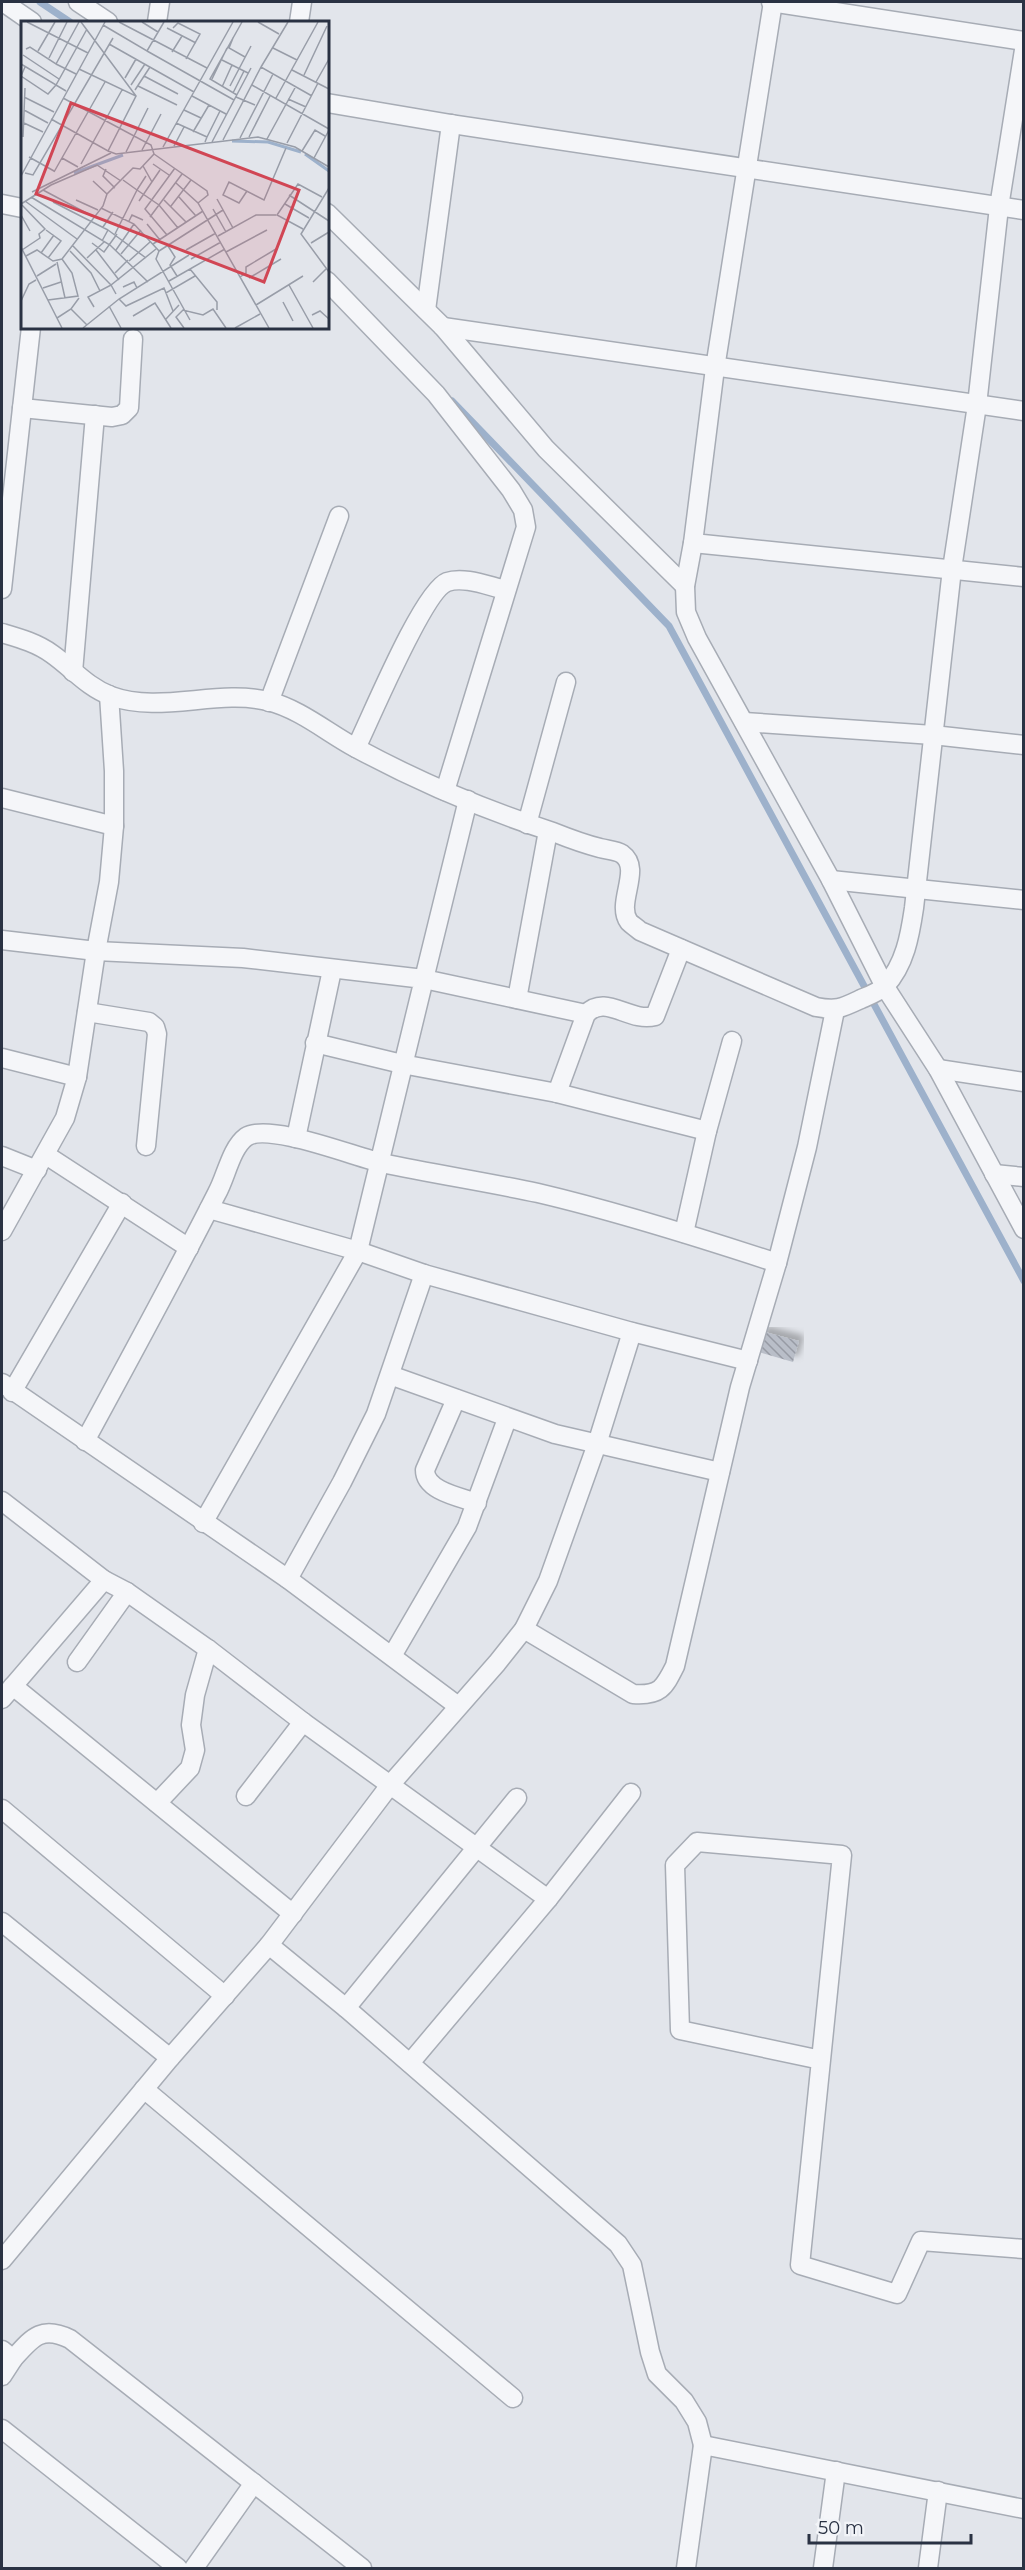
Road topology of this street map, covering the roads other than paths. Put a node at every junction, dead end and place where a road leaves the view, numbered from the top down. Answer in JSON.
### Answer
{"nodes":[{"id":1,"x":3,"y":2,"type":"edge"},
{"id":2,"x":78,"y":2,"type":"edge"},
{"id":3,"x":160,"y":2,"type":"edge"},
{"id":4,"x":302,"y":2,"type":"edge"},
{"id":5,"x":772,"y":2,"type":"edge"},
{"id":6,"x":32,"y":21,"type":"edge"},
{"id":7,"x":106,"y":21,"type":"edge"},
{"id":8,"x":157,"y":21,"type":"edge"},
{"id":9,"x":299,"y":21,"type":"edge"},
{"id":10,"x":1023,"y":41,"type":"edge"},
{"id":11,"x":1023,"y":50,"type":"edge"},
{"id":12,"x":328,"y":103,"type":"edge"},
{"id":13,"x":451,"y":124,"type":"junction"},
{"id":14,"x":745,"y":167,"type":"junction"},
{"id":15,"x":2,"y":204,"type":"edge"},
{"id":16,"x":999,"y":207,"type":"junction"},
{"id":17,"x":21,"y":208,"type":"edge"},
{"id":18,"x":1023,"y":210,"type":"edge"},
{"id":19,"x":328,"y":214,"type":"edge"},
{"id":20,"x":328,"y":282,"type":"edge"},
{"id":21,"x":426,"y":310,"type":"junction"},
{"id":22,"x":443,"y":327,"type":"junction"},
{"id":23,"x":31,"y":328,"type":"edge"},
{"id":24,"x":133,"y":339,"type":"dead end"},
{"id":25,"x":714,"y":368,"type":"junction"},
{"id":26,"x":977,"y":405,"type":"junction"},
{"id":27,"x":22,"y":408,"type":"junction"},
{"id":28,"x":1023,"y":411,"type":"edge"},
{"id":29,"x":95,"y":415,"type":"junction"},
{"id":30,"x":339,"y":516,"type":"dead end"},
{"id":31,"x":693,"y":543,"type":"junction"},
{"id":32,"x":952,"y":569,"type":"junction"},
{"id":33,"x":1023,"y":577,"type":"edge"},
{"id":34,"x":685,"y":586,"type":"junction"},
{"id":35,"x":2,"y":589,"type":"edge"},
{"id":36,"x":506,"y":590,"type":"junction"},
{"id":37,"x":2,"y":633,"type":"edge"},
{"id":38,"x":73,"y":672,"type":"junction"},
{"id":39,"x":566,"y":682,"type":"dead end"},
{"id":40,"x":109,"y":695,"type":"junction"},
{"id":41,"x":269,"y":702,"type":"junction"},
{"id":42,"x":744,"y":722,"type":"junction"},
{"id":43,"x":933,"y":735,"type":"junction"},
{"id":44,"x":1023,"y":745,"type":"edge"},
{"id":45,"x":356,"y":748,"type":"junction"},
{"id":46,"x":445,"y":791,"type":"junction"},
{"id":47,"x":2,"y":798,"type":"edge"},
{"id":48,"x":468,"y":800,"type":"junction"},
{"id":49,"x":527,"y":824,"type":"junction"},
{"id":50,"x":114,"y":826,"type":"junction"},
{"id":51,"x":548,"y":831,"type":"junction"},
{"id":52,"x":831,"y":880,"type":"junction"},
{"id":53,"x":917,"y":889,"type":"junction"},
{"id":54,"x":1023,"y":900,"type":"edge"},
{"id":55,"x":2,"y":940,"type":"edge"},
{"id":56,"x":681,"y":949,"type":"junction"},
{"id":57,"x":96,"y":951,"type":"junction"},
{"id":58,"x":332,"y":970,"type":"junction"},
{"id":59,"x":424,"y":979,"type":"junction"},
{"id":60,"x":878,"y":990,"type":"junction"},
{"id":61,"x":516,"y":999,"type":"junction"},
{"id":62,"x":840,"y":1009,"type":"junction"},
{"id":63,"x":87,"y":1012,"type":"junction"},
{"id":64,"x":586,"y":1014,"type":"junction"},
{"id":65,"x":732,"y":1041,"type":"dead end"},
{"id":66,"x":315,"y":1043,"type":"junction"},
{"id":67,"x":2,"y":1058,"type":"edge"},
{"id":68,"x":402,"y":1064,"type":"junction"},
{"id":69,"x":938,"y":1069,"type":"junction"},
{"id":70,"x":77,"y":1077,"type":"junction"},
{"id":71,"x":1023,"y":1082,"type":"edge"},
{"id":72,"x":557,"y":1093,"type":"junction"},
{"id":73,"x":707,"y":1131,"type":"junction"},
{"id":74,"x":296,"y":1138,"type":"junction"},
{"id":75,"x":146,"y":1146,"type":"dead end"},
{"id":76,"x":2,"y":1156,"type":"edge"},
{"id":77,"x":41,"y":1162,"type":"junction"},
{"id":78,"x":381,"y":1162,"type":"junction"},
{"id":79,"x":994,"y":1174,"type":"junction"},
{"id":80,"x":1023,"y":1177,"type":"edge"},
{"id":81,"x":122,"y":1203,"type":"junction"},
{"id":82,"x":209,"y":1209,"type":"junction"},
{"id":83,"x":1023,"y":1229,"type":"edge"},
{"id":84,"x":2,"y":1231,"type":"edge"},
{"id":85,"x":684,"y":1233,"type":"junction"},
{"id":86,"x":189,"y":1248,"type":"junction"},
{"id":87,"x":358,"y":1251,"type":"junction"},
{"id":88,"x":777,"y":1263,"type":"junction"},
{"id":89,"x":424,"y":1275,"type":"junction"},
{"id":90,"x":632,"y":1332,"type":"junction"},
{"id":91,"x":748,"y":1361,"type":"junction"},
{"id":92,"x":390,"y":1375,"type":"junction"},
{"id":93,"x":7,"y":1387,"type":"edge"},
{"id":94,"x":456,"y":1399,"type":"junction"},
{"id":95,"x":507,"y":1419,"type":"junction"},
{"id":96,"x":85,"y":1441,"type":"junction"},
{"id":97,"x":597,"y":1444,"type":"junction"},
{"id":98,"x":720,"y":1472,"type":"junction"},
{"id":99,"x":2,"y":1501,"type":"edge"},
{"id":100,"x":477,"y":1503,"type":"junction"},
{"id":101,"x":203,"y":1523,"type":"junction"},
{"id":102,"x":288,"y":1579,"type":"junction"},
{"id":103,"x":104,"y":1580,"type":"junction"},
{"id":104,"x":127,"y":1592,"type":"junction"},
{"id":105,"x":524,"y":1629,"type":"junction"},
{"id":106,"x":208,"y":1649,"type":"junction"},
{"id":107,"x":392,"y":1656,"type":"junction"},
{"id":108,"x":77,"y":1662,"type":"dead end"},
{"id":109,"x":7,"y":1692,"type":"edge"},
{"id":110,"x":458,"y":1706,"type":"junction"},
{"id":111,"x":303,"y":1722,"type":"junction"},
{"id":112,"x":390,"y":1785,"type":"junction"},
{"id":113,"x":631,"y":1793,"type":"dead end"},
{"id":114,"x":246,"y":1796,"type":"dead end"},
{"id":115,"x":517,"y":1798,"type":"dead end"},
{"id":116,"x":158,"y":1803,"type":"junction"},
{"id":117,"x":2,"y":1809,"type":"edge"},
{"id":118,"x":477,"y":1847,"type":"junction"},
{"id":119,"x":548,"y":1899,"type":"junction"},
{"id":120,"x":294,"y":1914,"type":"junction"},
{"id":121,"x":2,"y":1922,"type":"edge"},
{"id":122,"x":270,"y":1945,"type":"junction"},
{"id":123,"x":225,"y":1996,"type":"junction"},
{"id":124,"x":346,"y":2008,"type":"junction"},
{"id":125,"x":170,"y":2058,"type":"junction"},
{"id":126,"x":821,"y":2060,"type":"junction"},
{"id":127,"x":410,"y":2063,"type":"junction"},
{"id":128,"x":144,"y":2089,"type":"junction"},
{"id":129,"x":1023,"y":2249,"type":"edge"},
{"id":130,"x":2,"y":2260,"type":"edge"},
{"id":131,"x":7,"y":2354,"type":"edge"},
{"id":132,"x":2,"y":2376,"type":"edge"},
{"id":133,"x":513,"y":2398,"type":"dead end"},
{"id":134,"x":2,"y":2430,"type":"edge"},
{"id":135,"x":703,"y":2445,"type":"junction"},
{"id":136,"x":836,"y":2471,"type":"junction"},
{"id":137,"x":254,"y":2483,"type":"junction"},
{"id":138,"x":938,"y":2491,"type":"junction"},
{"id":139,"x":1023,"y":2509,"type":"edge"},
{"id":140,"x":178,"y":2568,"type":"edge"},
{"id":141,"x":194,"y":2568,"type":"edge"},
{"id":142,"x":362,"y":2568,"type":"edge"},
{"id":143,"x":686,"y":2568,"type":"edge"},
{"id":144,"x":823,"y":2568,"type":"edge"},
{"id":145,"x":928,"y":2568,"type":"edge"}],
"edges":[{"from":1,"to":6,"type":"street"},
{"from":2,"to":7,"type":"street"},
{"from":3,"to":8,"type":"street"},
{"from":4,"to":9,"type":"street"},
{"from":5,"to":10,"type":"street"},
{"from":5,"to":14,"type":"street"},
{"from":11,"to":16,"type":"street"},
{"from":12,"to":13,"type":"street"},
{"from":13,"to":14,"type":"street"},
{"from":13,"to":21,"type":"street"},
{"from":14,"to":16,"type":"street"},
{"from":14,"to":25,"type":"street"},
{"from":15,"to":17,"type":"street"},
{"from":16,"to":18,"type":"street"},
{"from":16,"to":26,"type":"street"},
{"from":19,"to":21,"type":"street"},
{"from":20,"to":36,"type":"street"},
{"from":21,"to":22,"type":"street"},
{"from":22,"to":25,"type":"street"},
{"from":22,"to":34,"type":"street"},
{"from":23,"to":27,"type":"street"},
{"from":24,"to":29,"type":"street"},
{"from":25,"to":26,"type":"street"},
{"from":25,"to":31,"type":"street"},
{"from":26,"to":28,"type":"street"},
{"from":26,"to":32,"type":"street"},
{"from":27,"to":29,"type":"street"},
{"from":27,"to":35,"type":"street"},
{"from":29,"to":38,"type":"street"},
{"from":30,"to":41,"type":"street"},
{"from":31,"to":32,"type":"street"},
{"from":31,"to":34,"type":"street"},
{"from":32,"to":33,"type":"street"},
{"from":32,"to":43,"type":"street"},
{"from":34,"to":42,"type":"street"},
{"from":36,"to":45,"type":"street"},
{"from":36,"to":46,"type":"street"},
{"from":37,"to":38,"type":"street"},
{"from":38,"to":40,"type":"street"},
{"from":39,"to":49,"type":"street"},
{"from":40,"to":41,"type":"street"},
{"from":40,"to":50,"type":"street"},
{"from":41,"to":45,"type":"street"},
{"from":42,"to":43,"type":"street"},
{"from":42,"to":52,"type":"street"},
{"from":43,"to":44,"type":"street"},
{"from":43,"to":53,"type":"street"},
{"from":45,"to":46,"type":"street"},
{"from":46,"to":48,"type":"street"},
{"from":47,"to":50,"type":"street"},
{"from":48,"to":49,"type":"street"},
{"from":48,"to":59,"type":"street"},
{"from":49,"to":51,"type":"street"},
{"from":50,"to":57,"type":"street"},
{"from":51,"to":56,"type":"street"},
{"from":51,"to":61,"type":"street"},
{"from":52,"to":53,"type":"street"},
{"from":52,"to":60,"type":"street"},
{"from":53,"to":54,"type":"street"},
{"from":53,"to":60,"type":"street"},
{"from":55,"to":57,"type":"street"},
{"from":56,"to":62,"type":"street"},
{"from":56,"to":64,"type":"street"},
{"from":57,"to":58,"type":"street"},
{"from":57,"to":63,"type":"street"},
{"from":58,"to":59,"type":"street"},
{"from":58,"to":66,"type":"street"},
{"from":59,"to":61,"type":"street"},
{"from":59,"to":68,"type":"street"},
{"from":60,"to":62,"type":"street"},
{"from":60,"to":69,"type":"street"},
{"from":61,"to":64,"type":"street"},
{"from":62,"to":88,"type":"street"},
{"from":63,"to":70,"type":"street"},
{"from":63,"to":75,"type":"street"},
{"from":64,"to":72,"type":"street"},
{"from":65,"to":73,"type":"street"},
{"from":66,"to":68,"type":"street"},
{"from":66,"to":74,"type":"street"},
{"from":67,"to":70,"type":"street"},
{"from":68,"to":72,"type":"street"},
{"from":68,"to":78,"type":"street"},
{"from":69,"to":71,"type":"street"},
{"from":69,"to":79,"type":"street"},
{"from":70,"to":77,"type":"street"},
{"from":72,"to":73,"type":"street"},
{"from":73,"to":85,"type":"street"},
{"from":74,"to":78,"type":"street"},
{"from":74,"to":82,"type":"street"},
{"from":76,"to":77,"type":"street"},
{"from":77,"to":81,"type":"street"},
{"from":77,"to":84,"type":"street"},
{"from":78,"to":85,"type":"street"},
{"from":78,"to":87,"type":"street"},
{"from":79,"to":80,"type":"street"},
{"from":79,"to":83,"type":"street"},
{"from":81,"to":86,"type":"street"},
{"from":81,"to":93,"type":"street"},
{"from":82,"to":86,"type":"street"},
{"from":82,"to":87,"type":"street"},
{"from":85,"to":88,"type":"street"},
{"from":86,"to":96,"type":"street"},
{"from":87,"to":89,"type":"street"},
{"from":87,"to":101,"type":"street"},
{"from":88,"to":91,"type":"street"},
{"from":89,"to":90,"type":"street"},
{"from":89,"to":92,"type":"street"},
{"from":90,"to":91,"type":"street"},
{"from":90,"to":97,"type":"street"},
{"from":91,"to":98,"type":"street"},
{"from":92,"to":94,"type":"street"},
{"from":92,"to":102,"type":"street"},
{"from":93,"to":96,"type":"street"},
{"from":94,"to":95,"type":"street"},
{"from":94,"to":100,"type":"street"},
{"from":95,"to":97,"type":"street"},
{"from":95,"to":100,"type":"street"},
{"from":96,"to":101,"type":"street"},
{"from":97,"to":98,"type":"street"},
{"from":97,"to":105,"type":"street"},
{"from":98,"to":105,"type":"street"},
{"from":99,"to":103,"type":"street"},
{"from":100,"to":107,"type":"street"},
{"from":101,"to":102,"type":"street"},
{"from":102,"to":107,"type":"street"},
{"from":103,"to":104,"type":"street"},
{"from":103,"to":109,"type":"street"},
{"from":104,"to":106,"type":"street"},
{"from":104,"to":108,"type":"street"},
{"from":105,"to":110,"type":"street"},
{"from":106,"to":111,"type":"street"},
{"from":106,"to":116,"type":"street"},
{"from":107,"to":110,"type":"street"},
{"from":109,"to":116,"type":"street"},
{"from":110,"to":112,"type":"street"},
{"from":111,"to":112,"type":"street"},
{"from":111,"to":114,"type":"street"},
{"from":112,"to":118,"type":"street"},
{"from":112,"to":120,"type":"street"},
{"from":113,"to":119,"type":"street"},
{"from":115,"to":118,"type":"street"},
{"from":116,"to":120,"type":"street"},
{"from":117,"to":123,"type":"street"},
{"from":118,"to":119,"type":"street"},
{"from":118,"to":124,"type":"street"},
{"from":119,"to":127,"type":"street"},
{"from":120,"to":122,"type":"street"},
{"from":121,"to":125,"type":"street"},
{"from":122,"to":123,"type":"street"},
{"from":122,"to":124,"type":"street"},
{"from":123,"to":125,"type":"street"},
{"from":124,"to":127,"type":"street"},
{"from":125,"to":128,"type":"street"},
{"from":126,"to":126,"type":"street"},
{"from":126,"to":129,"type":"street"},
{"from":127,"to":135,"type":"street"},
{"from":128,"to":130,"type":"street"},
{"from":128,"to":133,"type":"street"},
{"from":131,"to":132,"type":"street"},
{"from":131,"to":137,"type":"street"},
{"from":134,"to":140,"type":"street"},
{"from":135,"to":136,"type":"street"},
{"from":135,"to":143,"type":"street"},
{"from":136,"to":138,"type":"street"},
{"from":136,"to":144,"type":"street"},
{"from":137,"to":141,"type":"street"},
{"from":137,"to":142,"type":"street"},
{"from":138,"to":139,"type":"street"},
{"from":138,"to":145,"type":"street"}]}
